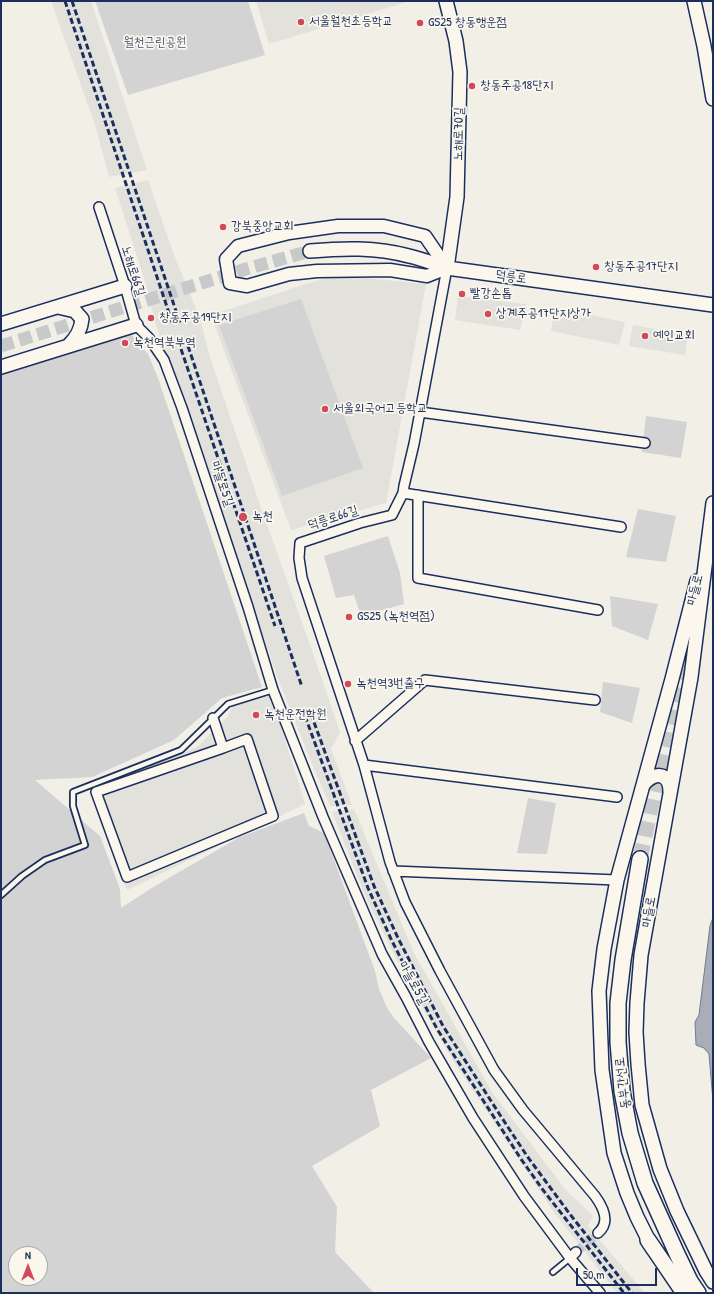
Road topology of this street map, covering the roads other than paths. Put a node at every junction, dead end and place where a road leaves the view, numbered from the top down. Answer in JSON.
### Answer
{"nodes":[{"id":1,"x":446,"y":1,"type":"edge"},
{"id":2,"x":694,"y":1,"type":"edge"},
{"id":3,"x":713,"y":100,"type":"edge"},
{"id":4,"x":99,"y":207,"type":"dead end"},
{"id":5,"x":310,"y":251,"type":"tunnel mouth"},
{"id":6,"x":447,"y":268,"type":"junction"},
{"id":7,"x":125,"y":286,"type":"junction"},
{"id":8,"x":713,"y":305,"type":"edge"},
{"id":9,"x":58,"y":307,"type":"junction"},
{"id":10,"x":1,"y":324,"type":"edge"},
{"id":11,"x":136,"y":325,"type":"junction"},
{"id":12,"x":148,"y":338,"type":"joint"},
{"id":13,"x":70,"y":345,"type":"junction"},
{"id":14,"x":1,"y":366,"type":"edge"},
{"id":15,"x":420,"y":412,"type":"junction"},
{"id":16,"x":645,"y":442,"type":"dead end"},
{"id":17,"x":403,"y":493,"type":"junction"},
{"id":18,"x":418,"y":495,"type":"junction"},
{"id":19,"x":713,"y":503,"type":"edge"},
{"id":20,"x":621,"y":526,"type":"dead end"},
{"id":21,"x":710,"y":531,"type":"junction"},
{"id":22,"x":598,"y":610,"type":"dead end"},
{"id":23,"x":273,"y":690,"type":"junction"},
{"id":24,"x":595,"y":700,"type":"dead end"},
{"id":25,"x":213,"y":718,"type":"junction"},
{"id":26,"x":355,"y":741,"type":"junction"},
{"id":27,"x":223,"y":748,"type":"junction"},
{"id":28,"x":364,"y":765,"type":"junction"},
{"id":29,"x":643,"y":785,"type":"junction"},
{"id":30,"x":670,"y":796,"type":"junction"},
{"id":31,"x":616,"y":797,"type":"dead end"},
{"id":32,"x":640,"y":859,"type":"tunnel mouth"},
{"id":33,"x":393,"y":871,"type":"junction"},
{"id":34,"x":617,"y":880,"type":"junction"},
{"id":35,"x":1,"y":895,"type":"edge"},
{"id":36,"x":598,"y":1233,"type":"tunnel mouth"},
{"id":37,"x":648,"y":1240,"type":"junction"},
{"id":38,"x":573,"y":1255,"type":"junction"},
{"id":39,"x":553,"y":1272,"type":"dead end"},
{"id":40,"x":713,"y":1282,"type":"edge"},
{"id":41,"x":600,"y":1293,"type":"edge"},
{"id":42,"x":677,"y":1293,"type":"edge"},
{"id":43,"x":684,"y":1293,"type":"edge"},
{"id":44,"x":698,"y":1293,"type":"edge"}],
"edges":[{"from":1,"to":6,"type":"main road","name":"노해로70길"},
{"from":2,"to":3,"type":"main road"},
{"from":4,"to":7,"type":"street","name":"노해로66길"},
{"from":5,"to":6,"type":"main road","name":"덕릉로"},
{"from":6,"to":6,"type":"street"},
{"from":6,"to":8,"type":"main road","name":"덕릉로"},
{"from":6,"to":15,"type":"street","name":"덕릉로66길"},
{"from":7,"to":9,"type":"main road"},
{"from":7,"to":11,"type":"street","name":"노해로66길"},
{"from":9,"to":10,"type":"main road"},
{"from":9,"to":13,"type":"main road"},
{"from":11,"to":12,"type":"street","name":"노해로66길"},
{"from":11,"to":13,"type":"main road"},
{"from":12,"to":23,"type":"street","name":"마들로5길"},
{"from":13,"to":14,"type":"main road"},
{"from":15,"to":16,"type":"street"},
{"from":15,"to":17,"type":"street","name":"덕릉로66길"},
{"from":17,"to":18,"type":"street"},
{"from":17,"to":26,"type":"street","name":"덕릉로66길"},
{"from":18,"to":20,"type":"street"},
{"from":18,"to":22,"type":"street"},
{"from":19,"to":21,"type":"main road","name":"마들로"},
{"from":21,"to":29,"type":"main road","name":"마들로"},
{"from":21,"to":30,"type":"main road","name":"마들로"},
{"from":23,"to":25,"type":"lane"},
{"from":23,"to":38,"type":"street","name":"마들로5길"},
{"from":24,"to":26,"type":"street"},
{"from":25,"to":27,"type":"street"},
{"from":25,"to":35,"type":"lane"},
{"from":26,"to":28,"type":"street","name":"덕릉로66길"},
{"from":27,"to":27,"type":"street"},
{"from":28,"to":31,"type":"street"},
{"from":28,"to":33,"type":"street","name":"덕릉로66길"},
{"from":29,"to":30,"type":"main road"},
{"from":29,"to":34,"type":"main road","name":"마들로"},
{"from":30,"to":40,"type":"main road","name":"마들로"},
{"from":32,"to":44,"type":"highway","name":"동부간선로"},
{"from":33,"to":34,"type":"street"},
{"from":33,"to":36,"type":"street","name":"덕릉로66길"},
{"from":34,"to":37,"type":"main road","name":"마들로"},
{"from":37,"to":42,"type":"main road","name":"마들로"},
{"from":37,"to":43,"type":"highway"},
{"from":38,"to":39,"type":"lane"},
{"from":38,"to":41,"type":"street","name":"마들로5길"}]}
